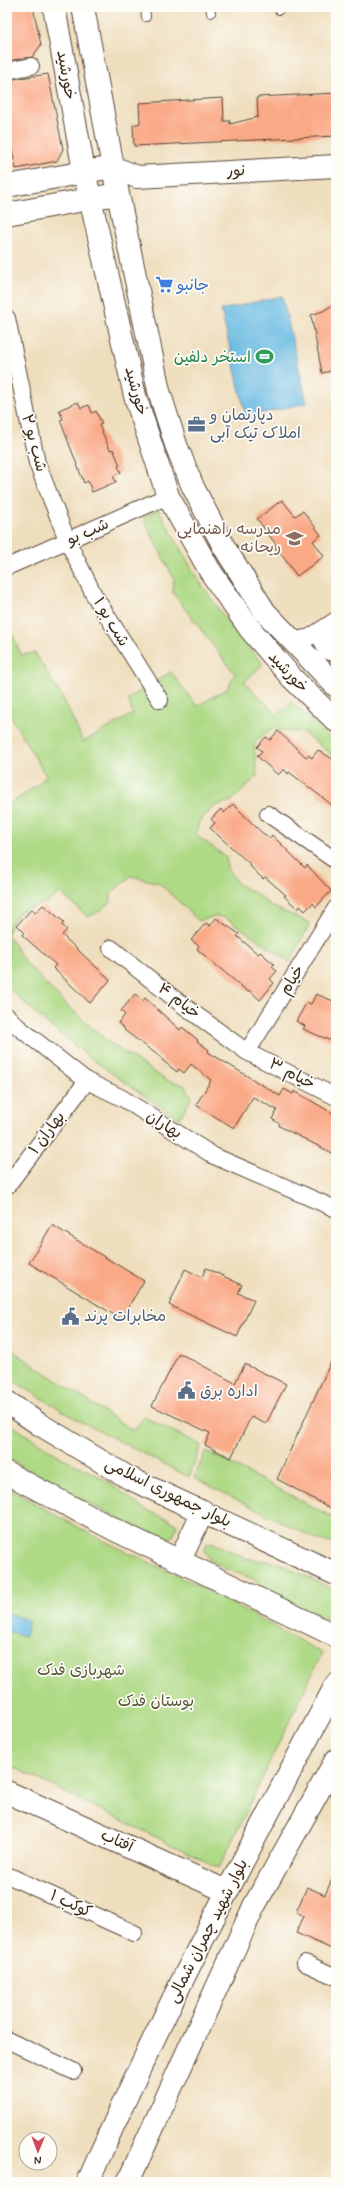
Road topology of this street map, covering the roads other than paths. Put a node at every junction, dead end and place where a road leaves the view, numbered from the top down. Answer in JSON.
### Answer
{"nodes":[{"id":1,"x":54,"y":7,"type":"edge"},
{"id":2,"x":82,"y":7,"type":"edge"},
{"id":3,"x":146,"y":7,"type":"edge"},
{"id":4,"x":146,"y":17,"type":"dead end"},
{"id":5,"x":31,"y":66,"type":"dead end"},
{"id":6,"x":7,"y":71,"type":"edge"},
{"id":7,"x":336,"y":166,"type":"edge"},
{"id":8,"x":112,"y":167,"type":"junction"},
{"id":9,"x":84,"y":171,"type":"junction"},
{"id":10,"x":137,"y":177,"type":"junction"},
{"id":11,"x":7,"y":186,"type":"edge"},
{"id":12,"x":118,"y":194,"type":"junction"},
{"id":13,"x":92,"y":199,"type":"junction"},
{"id":14,"x":7,"y":214,"type":"edge"},
{"id":15,"x":7,"y":318,"type":"edge"},
{"id":16,"x":168,"y":496,"type":"junction"},
{"id":17,"x":68,"y":542,"type":"junction"},
{"id":18,"x":7,"y":567,"type":"edge"},
{"id":19,"x":331,"y":624,"type":"edge"},
{"id":20,"x":291,"y":641,"type":"junction"},
{"id":21,"x":336,"y":654,"type":"edge"},
{"id":22,"x":336,"y":686,"type":"edge"},
{"id":23,"x":160,"y":700,"type":"dead end"},
{"id":24,"x":336,"y":721,"type":"edge"},
{"id":25,"x":268,"y":814,"type":"dead end"},
{"id":26,"x":336,"y":861,"type":"edge"},
{"id":27,"x":336,"y":908,"type":"edge"},
{"id":28,"x":111,"y":948,"type":"dead end"},
{"id":29,"x":7,"y":1016,"type":"edge"},
{"id":30,"x":248,"y":1052,"type":"junction"},
{"id":31,"x":87,"y":1081,"type":"junction"},
{"id":32,"x":336,"y":1097,"type":"edge"},
{"id":33,"x":7,"y":1186,"type":"edge"},
{"id":34,"x":336,"y":1209,"type":"edge"},
{"id":35,"x":7,"y":1402,"type":"edge"},
{"id":36,"x":7,"y":1473,"type":"edge"},
{"id":37,"x":203,"y":1511,"type":"junction"},
{"id":38,"x":180,"y":1560,"type":"junction"},
{"id":39,"x":336,"y":1574,"type":"edge"},
{"id":40,"x":336,"y":1636,"type":"edge"},
{"id":41,"x":336,"y":1684,"type":"edge"},
{"id":42,"x":336,"y":1760,"type":"edge"},
{"id":43,"x":7,"y":1792,"type":"edge"},
{"id":44,"x":7,"y":1875,"type":"edge"},
{"id":45,"x":226,"y":1891,"type":"junction"},
{"id":46,"x":134,"y":1933,"type":"dead end"},
{"id":47,"x":305,"y":1963,"type":"dead end"},
{"id":48,"x":336,"y":1977,"type":"edge"},
{"id":49,"x":7,"y":2040,"type":"edge"},
{"id":50,"x":73,"y":2071,"type":"dead end"},
{"id":51,"x":88,"y":2182,"type":"edge"},
{"id":52,"x":128,"y":2182,"type":"edge"}],
"edges":[{"from":1,"to":9,"type":"street","name":"خورشید"},
{"from":2,"to":8,"type":"street","name":"خورشید"},
{"from":3,"to":4,"type":"lane"},
{"from":5,"to":6,"type":"street"},
{"from":7,"to":10,"type":"street","name":"نور"},
{"from":8,"to":9,"type":"street","name":"نور"},
{"from":8,"to":10,"type":"street","name":"نور"},
{"from":8,"to":12,"type":"street","name":"خورشید"},
{"from":9,"to":11,"type":"street","name":"نور"},
{"from":9,"to":13,"type":"street","name":"خورشید"},
{"from":10,"to":12,"type":"street"},
{"from":12,"to":13,"type":"street"},
{"from":12,"to":20,"type":"street","name":"خورشید"},
{"from":13,"to":14,"type":"street"},
{"from":13,"to":16,"type":"street","name":"خورشید"},
{"from":15,"to":17,"type":"street","name":"شب بو ۲"},
{"from":16,"to":17,"type":"street","name":"شب بو"},
{"from":16,"to":24,"type":"street","name":"خورشید"},
{"from":17,"to":18,"type":"street","name":"شب بو"},
{"from":17,"to":23,"type":"street","name":"شب بو ۱"},
{"from":19,"to":20,"type":"street"},
{"from":19,"to":21,"type":"street"},
{"from":20,"to":22,"type":"street","name":"خورشید"},
{"from":25,"to":26,"type":"street"},
{"from":27,"to":30,"type":"street","name":"خیام"},
{"from":28,"to":30,"type":"street","name":"خیام ۴"},
{"from":29,"to":31,"type":"street","name":"بهاران"},
{"from":30,"to":32,"type":"street","name":"خیام ۳"},
{"from":31,"to":33,"type":"street","name":"بهاران ۱"},
{"from":31,"to":34,"type":"street","name":"بهاران"},
{"from":35,"to":37,"type":"street","name":"بلوار جمهوری اسلامی"},
{"from":36,"to":38,"type":"street"},
{"from":37,"to":38,"type":"street"},
{"from":37,"to":39,"type":"street","name":"بلوار جمهوری اسلامی"},
{"from":38,"to":40,"type":"street"},
{"from":41,"to":45,"type":"street","name":"بلوار شهید چمران شمالی"},
{"from":42,"to":52,"type":"street","name":"بلوار شهید چمران شمالی"},
{"from":43,"to":45,"type":"street","name":"آفتاب"},
{"from":44,"to":46,"type":"street","name":"کوکب ۱"},
{"from":45,"to":51,"type":"street","name":"بلوار شهید چمران شمالی"},
{"from":47,"to":48,"type":"street"},
{"from":49,"to":50,"type":"street"}]}
